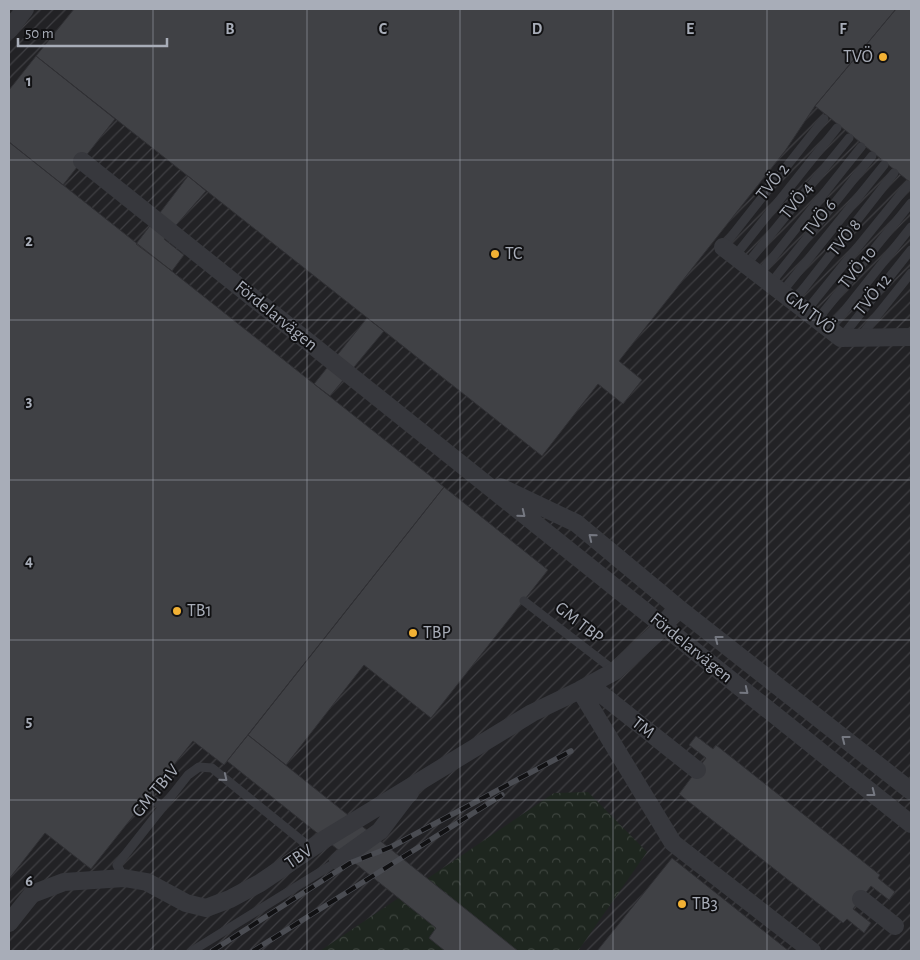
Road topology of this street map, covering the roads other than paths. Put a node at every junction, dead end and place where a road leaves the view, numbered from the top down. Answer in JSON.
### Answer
{"nodes":[{"id":1,"x":26,"y":9,"type":"edge"},
{"id":2,"x":9,"y":30,"type":"edge"},
{"id":3,"x":824,"y":119,"type":"dead end"},
{"id":4,"x":837,"y":128,"type":"dead end"},
{"id":5,"x":849,"y":138,"type":"dead end"},
{"id":6,"x":861,"y":147,"type":"dead end"},
{"id":7,"x":872,"y":156,"type":"dead end"},
{"id":8,"x":82,"y":160,"type":"dead end"},
{"id":9,"x":884,"y":165,"type":"dead end"},
{"id":10,"x":894,"y":174,"type":"dead end"},
{"id":11,"x":908,"y":185,"type":"dead end"},
{"id":12,"x":911,"y":203,"type":"edge"},
{"id":13,"x":911,"y":227,"type":"edge"},
{"id":14,"x":911,"y":250,"type":"edge"},
{"id":15,"x":911,"y":273,"type":"edge"},
{"id":16,"x":782,"y":292,"type":"junction"},
{"id":17,"x":911,"y":336,"type":"edge"},
{"id":18,"x":860,"y":337,"type":"junction"},
{"id":19,"x":470,"y":472,"type":"junction"},
{"id":20,"x":524,"y":601,"type":"dead end"},
{"id":21,"x":677,"y":607,"type":"junction"},
{"id":22,"x":663,"y":627,"type":"junction"},
{"id":23,"x":615,"y":671,"type":"junction"},
{"id":24,"x":585,"y":688,"type":"junction"},
{"id":25,"x":697,"y":770,"type":"dead end"},
{"id":26,"x":437,"y":771,"type":"junction"},
{"id":27,"x":911,"y":791,"type":"edge"},
{"id":28,"x":155,"y":801,"type":"dead end"},
{"id":29,"x":163,"y":807,"type":"junction"},
{"id":30,"x":911,"y":824,"type":"edge"},
{"id":31,"x":134,"y":827,"type":"dead end"},
{"id":32,"x":142,"y":833,"type":"junction"},
{"id":33,"x":312,"y":849,"type":"junction"},
{"id":34,"x":338,"y":862,"type":"joint"},
{"id":35,"x":124,"y":878,"type":"junction"},
{"id":36,"x":861,"y":899,"type":"dead end"},
{"id":37,"x":9,"y":923,"type":"edge"},
{"id":38,"x":895,"y":926,"type":"dead end"},
{"id":39,"x":192,"y":951,"type":"edge"},
{"id":40,"x":812,"y":951,"type":"edge"}],
"edges":[{"from":1,"to":2,"type":"street"},
{"from":3,"to":16,"type":"lane"},
{"from":4,"to":16,"type":"lane","name":"TVÖ 2"},
{"from":5,"to":16,"type":"lane"},
{"from":6,"to":16,"type":"lane","name":"TVÖ 4"},
{"from":7,"to":16,"type":"lane"},
{"from":8,"to":19,"type":"street","name":"Fördelarvägen"},
{"from":9,"to":16,"type":"lane","name":"TVÖ 6"},
{"from":10,"to":16,"type":"lane"},
{"from":11,"to":16,"type":"lane","name":"TVÖ 8"},
{"from":12,"to":16,"type":"lane"},
{"from":13,"to":16,"type":"lane","name":"TVÖ 10"},
{"from":14,"to":16,"type":"lane"},
{"from":15,"to":18,"type":"lane","name":"TVÖ 12"},
{"from":16,"to":18,"type":"street","name":"GM TVÖ"},
{"from":17,"to":18,"type":"street","name":"GM TVÖ"},
{"from":21,"to":19,"type":"street","name":"Fördelarvägen","one_way":true},
{"from":19,"to":22,"type":"street","name":"Fördelarvägen","one_way":true},
{"from":20,"to":23,"type":"lane","name":"GM TBP"},
{"from":21,"to":22,"type":"street","name":"TBV"},
{"from":27,"to":21,"type":"street","name":"Fördelarvägen","one_way":true},
{"from":22,"to":23,"type":"street","name":"TBV"},
{"from":22,"to":30,"type":"street","name":"Fördelarvägen","one_way":true},
{"from":23,"to":24,"type":"street","name":"TBV"},
{"from":24,"to":25,"type":"street","name":"TM"},
{"from":24,"to":26,"type":"street","name":"TBV"},
{"from":24,"to":40,"type":"street"},
{"from":26,"to":33,"type":"street","name":"TBV"},
{"from":26,"to":34,"type":"street"},
{"from":28,"to":29,"type":"lane"},
{"from":29,"to":32,"type":"lane","name":"GM TB1V"},
{"from":29,"to":33,"type":"lane","name":"GM TB1V","one_way":true},
{"from":31,"to":32,"type":"lane"},
{"from":32,"to":35,"type":"lane","name":"GM TB1V"},
{"from":33,"to":35,"type":"street","name":"TBV"},
{"from":34,"to":39,"type":"lane"},
{"from":35,"to":37,"type":"street","name":"TBV"},
{"from":36,"to":38,"type":"street"}]}
